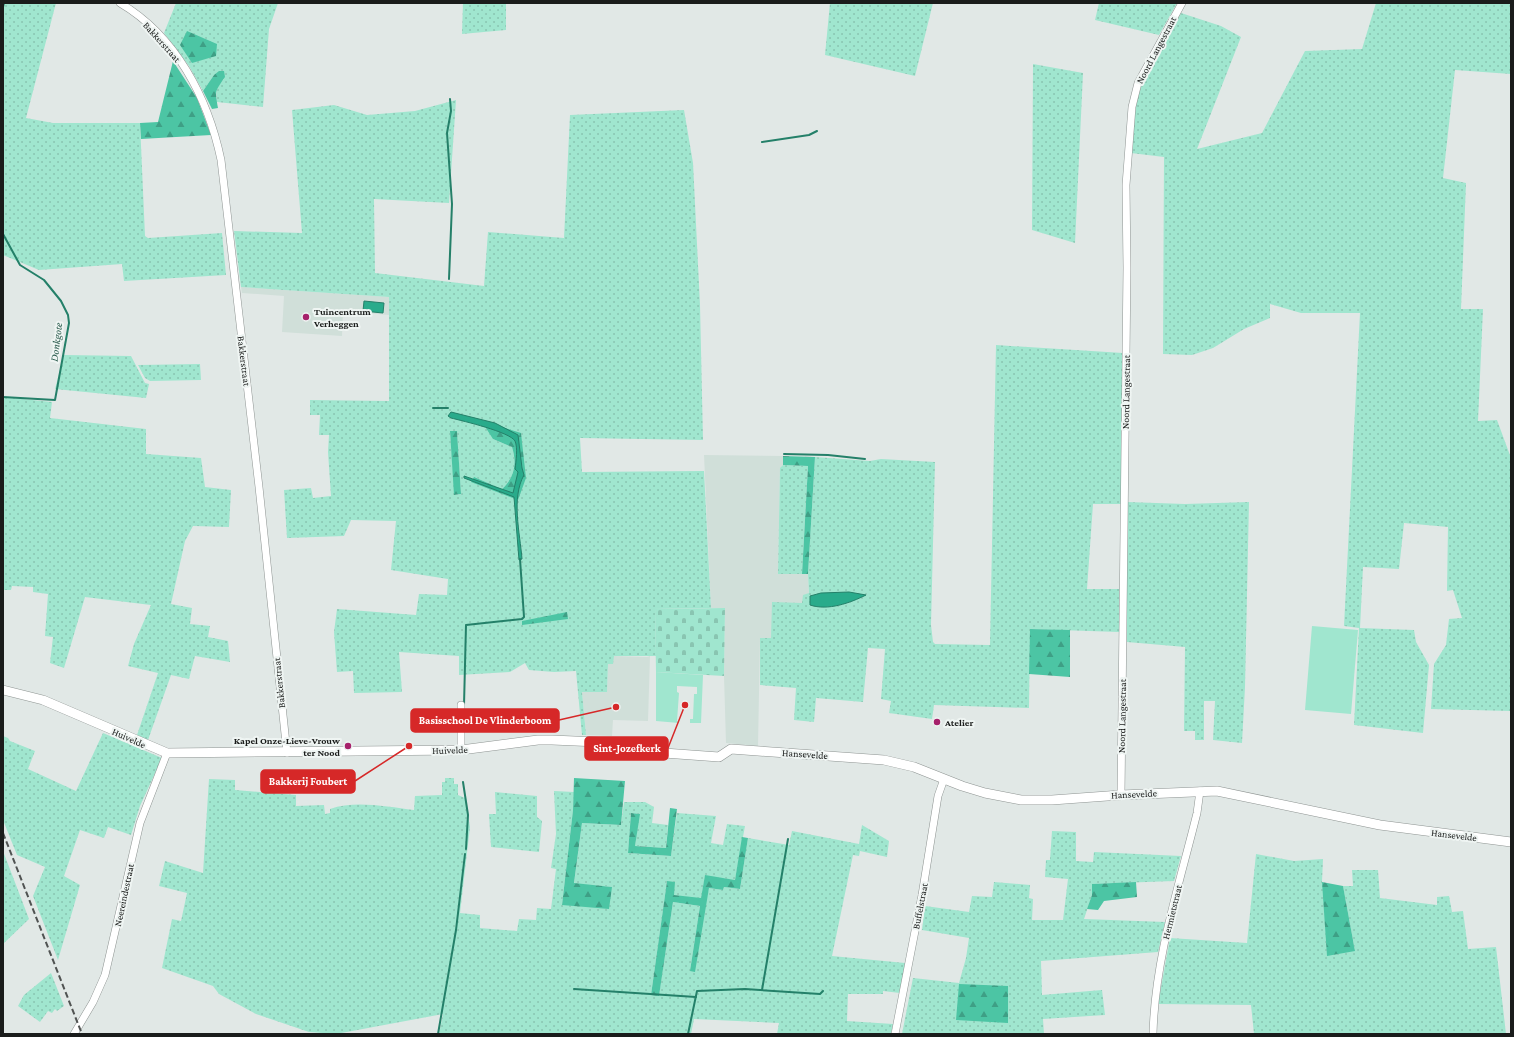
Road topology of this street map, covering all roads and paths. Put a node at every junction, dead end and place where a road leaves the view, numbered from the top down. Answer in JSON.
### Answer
{"nodes":[{"id":1,"x":120,"y":3,"type":"edge"},
{"id":2,"x":1182,"y":3,"type":"edge"},
{"id":3,"x":3,"y":690,"type":"edge"},
{"id":4,"x":461,"y":705,"type":"dead end"},
{"id":5,"x":460,"y":750,"type":"junction"},
{"id":6,"x":759,"y":751,"type":"joint"},
{"id":7,"x":167,"y":753,"type":"junction"},
{"id":8,"x":287,"y":753,"type":"junction"},
{"id":9,"x":944,"y":779,"type":"junction"},
{"id":10,"x":1200,"y":791,"type":"junction"},
{"id":11,"x":1121,"y":795,"type":"junction"},
{"id":12,"x":1511,"y":842,"type":"edge"},
{"id":13,"x":74,"y":1034,"type":"edge"},
{"id":14,"x":895,"y":1034,"type":"edge"},
{"id":15,"x":1152,"y":1034,"type":"edge"}],
"edges":[{"from":1,"to":8,"type":"street","name":"Bakkerstraat"},
{"from":2,"to":11,"type":"street","name":"Noord Langestraat"},
{"from":3,"to":7,"type":"street","name":"Huivelde"},
{"from":4,"to":5,"type":"street"},
{"from":5,"to":6,"type":"street","name":"Huivelde"},
{"from":5,"to":8,"type":"street","name":"Huivelde"},
{"from":6,"to":9,"type":"street","name":"Hansevelde"},
{"from":7,"to":8,"type":"street","name":"Huivelde"},
{"from":7,"to":13,"type":"street","name":"Neereindestraat"},
{"from":9,"to":11,"type":"street","name":"Hansevelde"},
{"from":9,"to":14,"type":"street","name":"Buffelstraat"},
{"from":10,"to":11,"type":"street","name":"Hansevelde"},
{"from":10,"to":12,"type":"street","name":"Hansevelde"},
{"from":10,"to":15,"type":"street","name":"Hermietstraat"}]}
